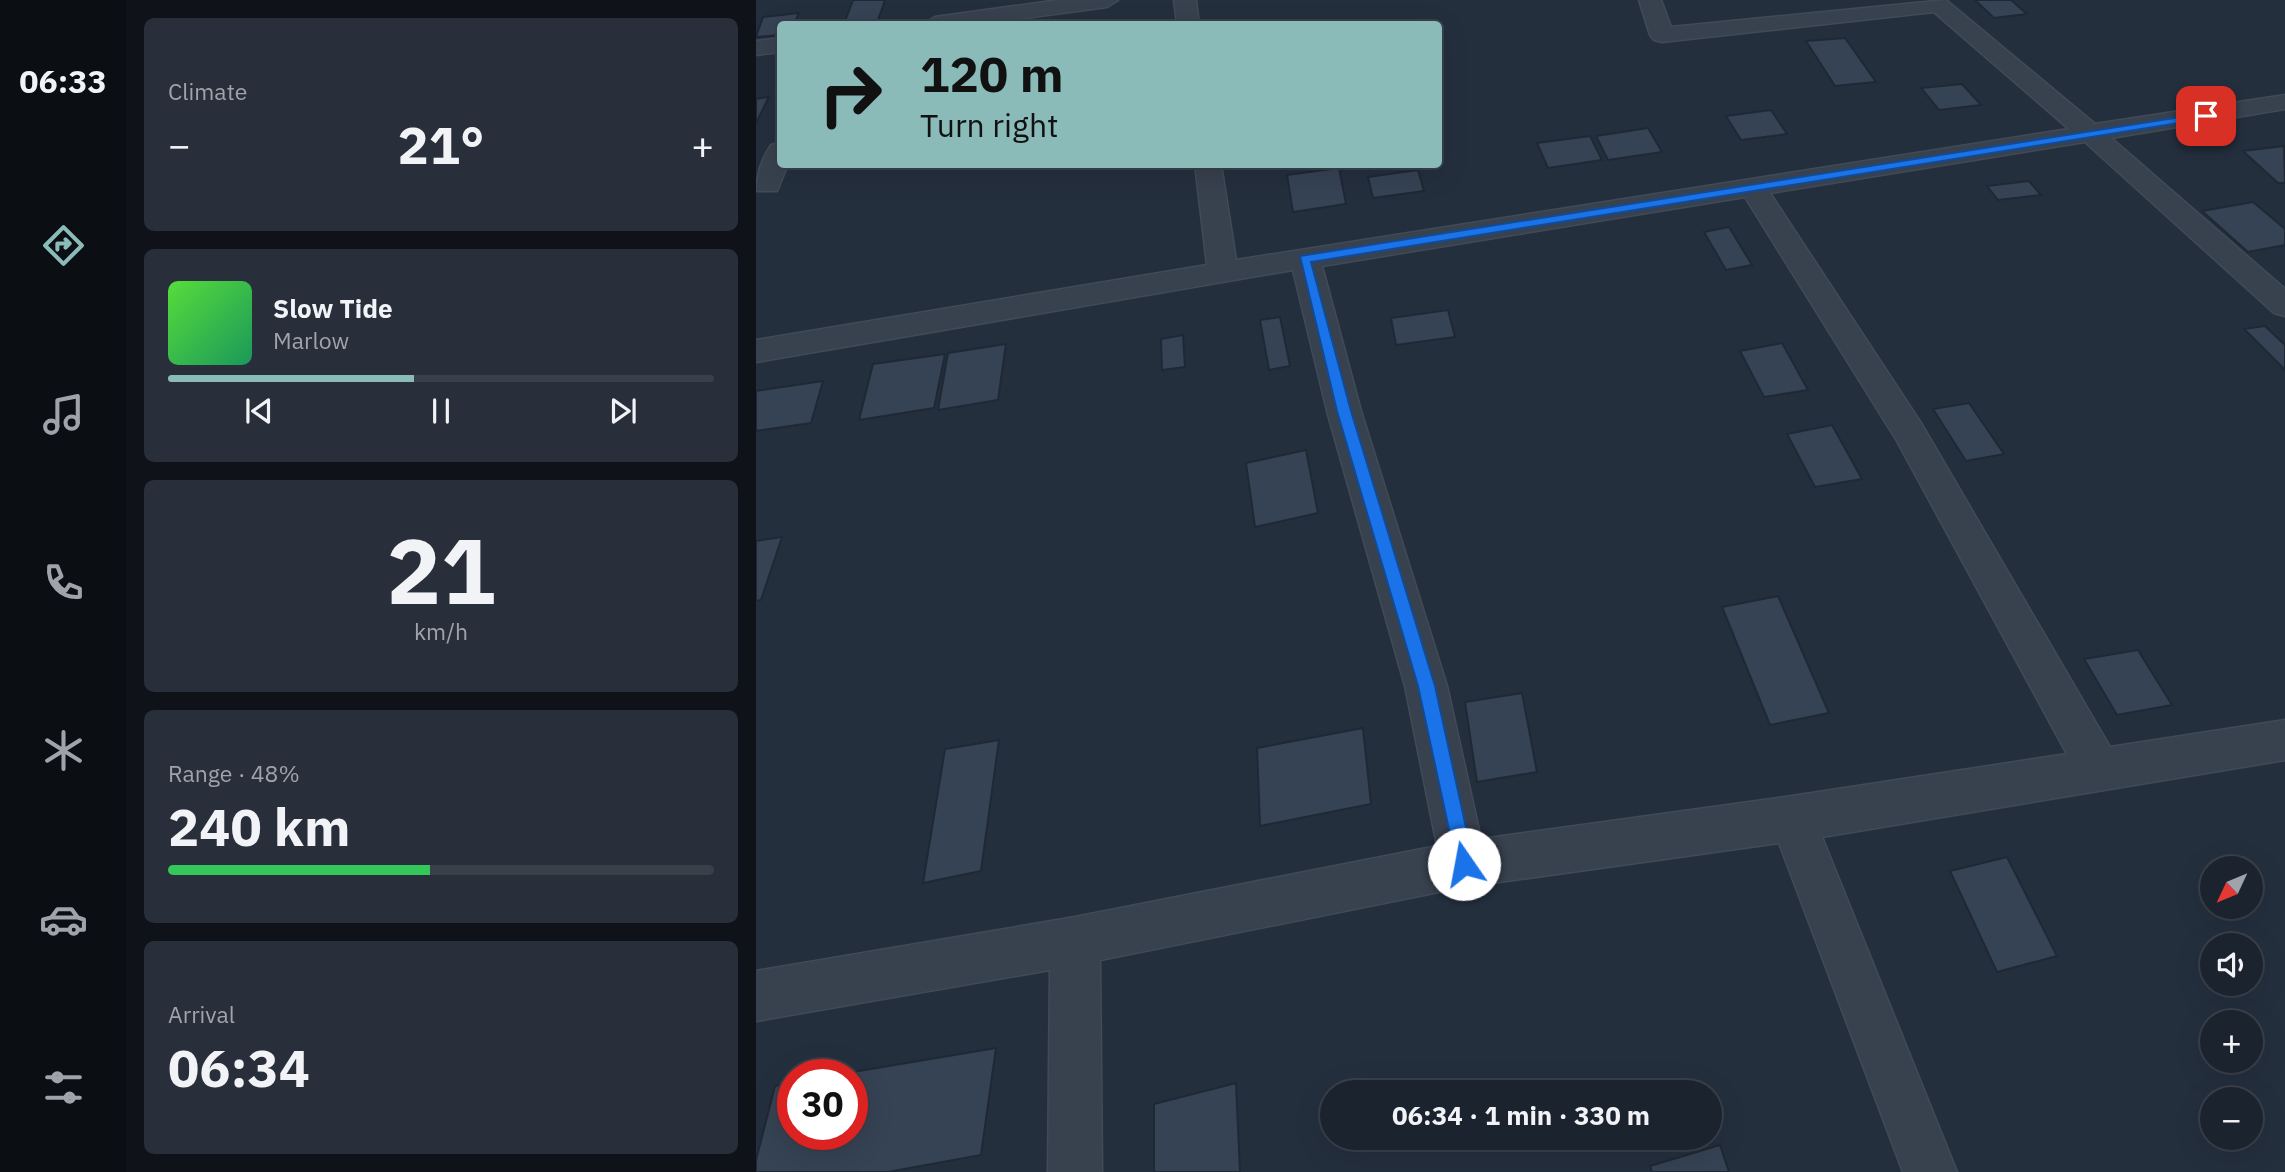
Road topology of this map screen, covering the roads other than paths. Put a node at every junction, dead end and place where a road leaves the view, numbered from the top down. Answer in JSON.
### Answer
{"nodes":[{"id":1,"x":1107,"y":0,"type":"edge"},
{"id":2,"x":1185,"y":0,"type":"edge"},
{"id":3,"x":1650,"y":0,"type":"edge"},
{"id":4,"x":1935,"y":2,"type":"edge"},
{"id":5,"x":956,"y":21,"type":"edge"},
{"id":6,"x":1188,"y":21,"type":"edge"},
{"id":7,"x":777,"y":46,"type":"edge"},
{"id":8,"x":756,"y":48,"type":"edge"},
{"id":9,"x":2285,"y":102,"type":"edge"},
{"id":10,"x":2091,"y":134,"type":"junction"},
{"id":11,"x":777,"y":159,"type":"edge"},
{"id":12,"x":1209,"y":168,"type":"edge"},
{"id":13,"x":767,"y":186,"type":"dead end"},
{"id":14,"x":1754,"y":189,"type":"junction"},
{"id":15,"x":1304,"y":259,"type":"junction"},
{"id":16,"x":1223,"y":272,"type":"junction"},
{"id":17,"x":2285,"y":306,"type":"edge"},
{"id":18,"x":756,"y":351,"type":"edge"},
{"id":19,"x":2285,"y":740,"type":"edge"},
{"id":20,"x":2099,"y":769,"type":"junction"},
{"id":21,"x":1792,"y":819,"type":"junction"},
{"id":22,"x":1464,"y":864,"type":"junction"},
{"id":23,"x":1075,"y":941,"type":"junction"},
{"id":24,"x":756,"y":996,"type":"edge"},
{"id":25,"x":1075,"y":1172,"type":"edge"},
{"id":26,"x":1930,"y":1172,"type":"edge"}],
"edges":[{"from":1,"to":5,"type":"street"},
{"from":2,"to":6,"type":"street"},
{"from":3,"to":4,"type":"street"},
{"from":4,"to":10,"type":"street"},
{"from":7,"to":8,"type":"street"},
{"from":9,"to":10,"type":"street"},
{"from":10,"to":14,"type":"street"},
{"from":10,"to":17,"type":"street"},
{"from":11,"to":13,"type":"street"},
{"from":12,"to":16,"type":"street"},
{"from":14,"to":15,"type":"street"},
{"from":14,"to":20,"type":"street"},
{"from":15,"to":16,"type":"street"},
{"from":15,"to":22,"type":"street"},
{"from":16,"to":18,"type":"street"},
{"from":19,"to":20,"type":"street"},
{"from":20,"to":21,"type":"street"},
{"from":21,"to":22,"type":"street"},
{"from":21,"to":26,"type":"street"},
{"from":22,"to":23,"type":"street"},
{"from":23,"to":24,"type":"street"},
{"from":23,"to":25,"type":"street"}]}
